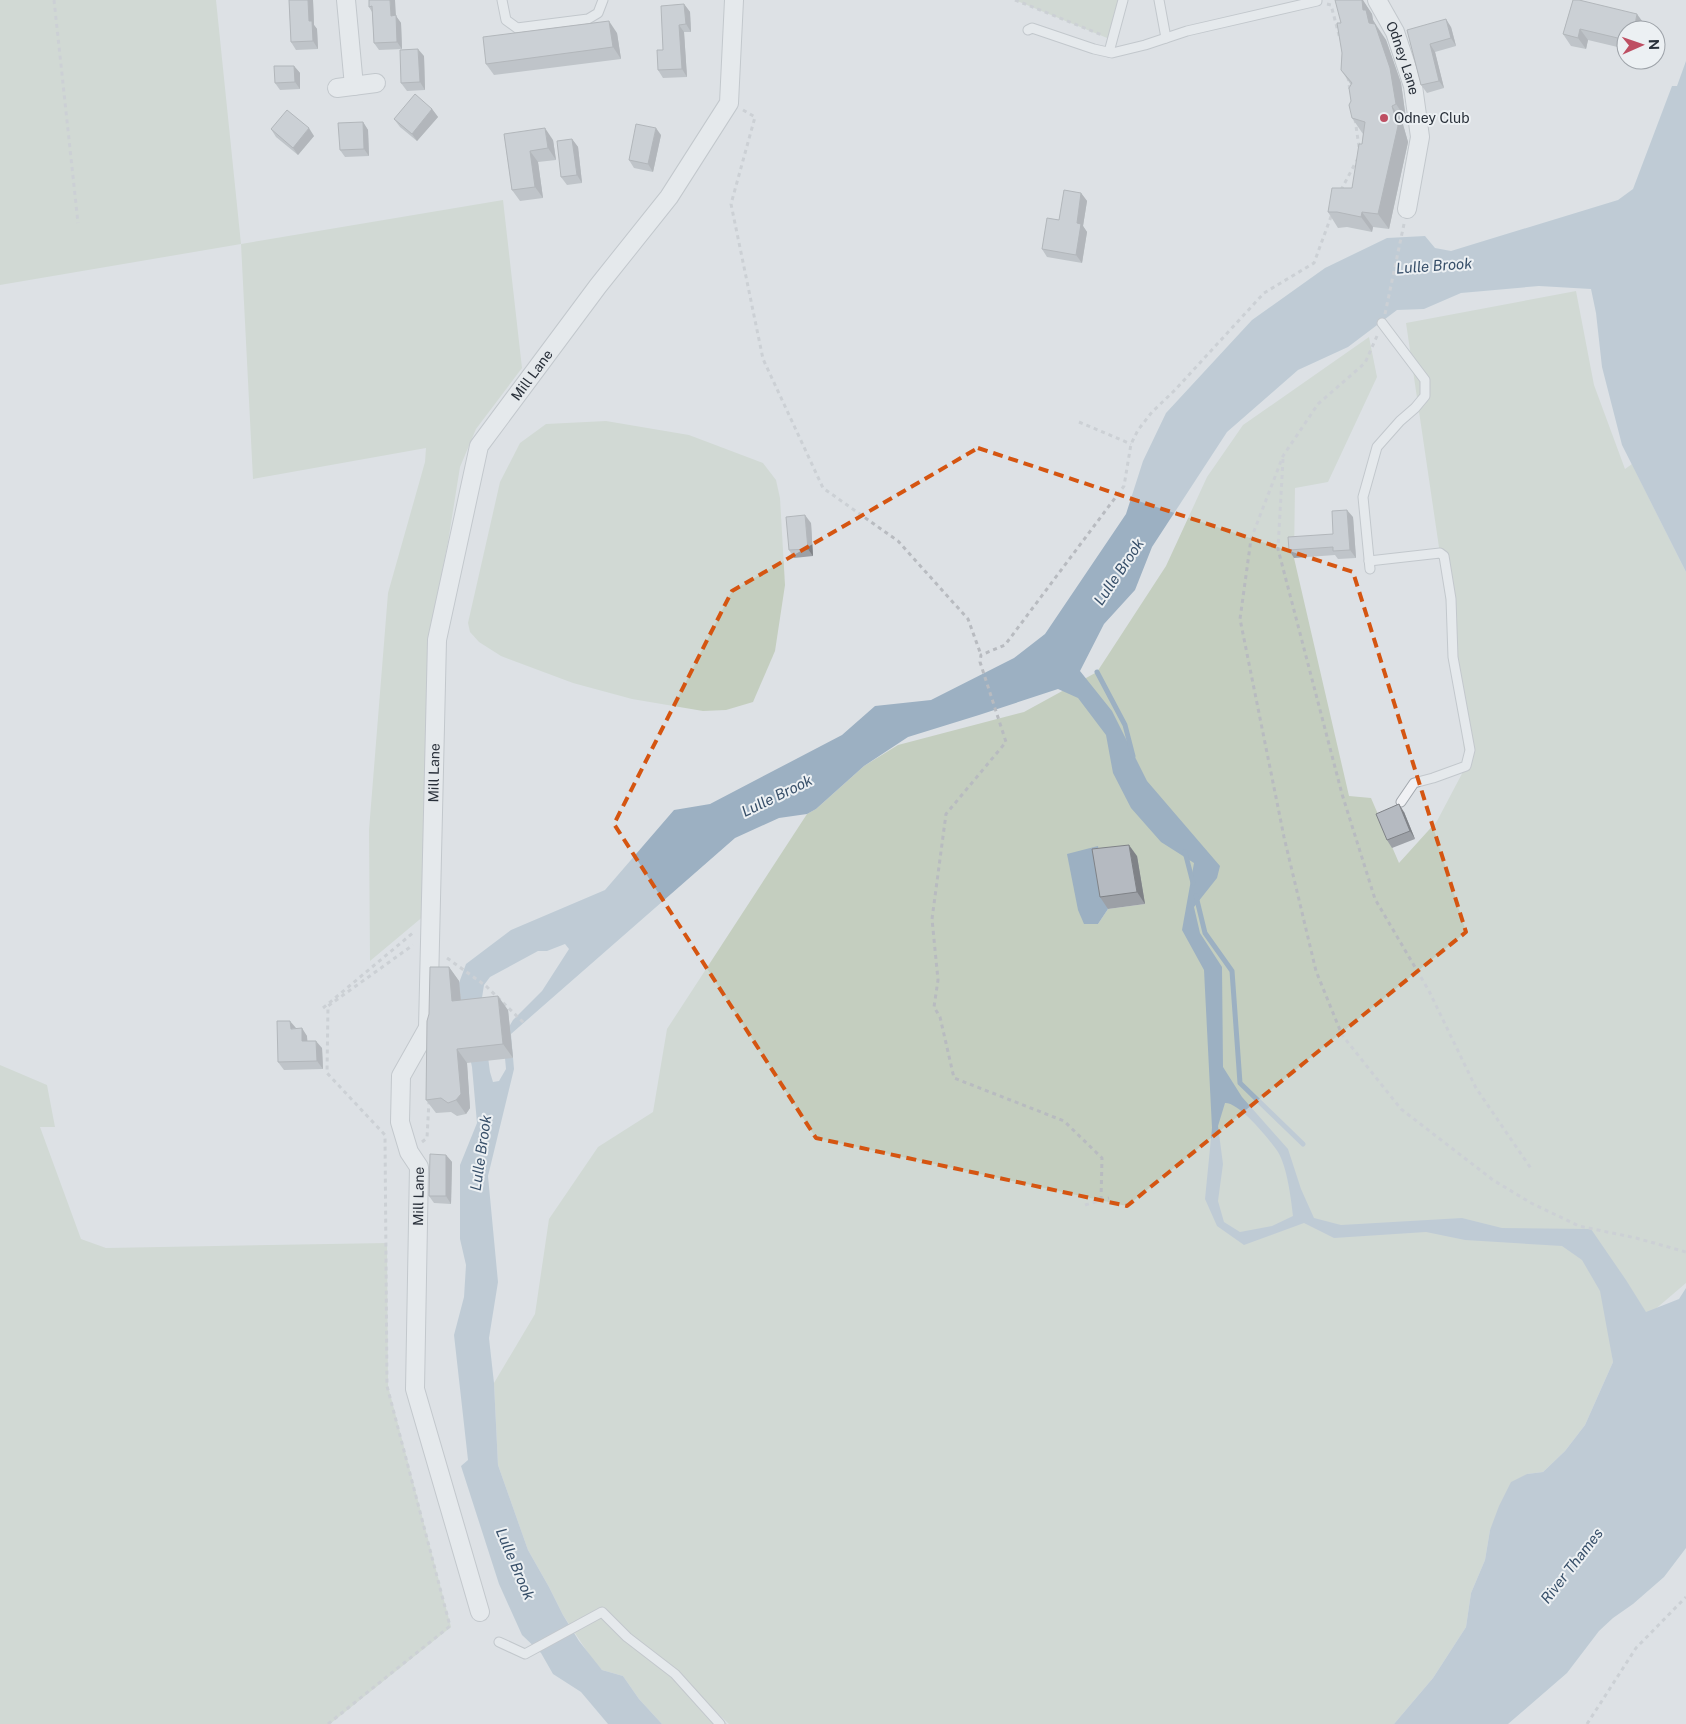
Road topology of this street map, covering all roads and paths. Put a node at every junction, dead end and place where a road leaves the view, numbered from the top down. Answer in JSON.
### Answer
{"nodes":[{"id":1,"x":54,"y":0,"type":"edge"},
{"id":2,"x":346,"y":0,"type":"edge"},
{"id":3,"x":502,"y":0,"type":"edge"},
{"id":4,"x":603,"y":0,"type":"edge"},
{"id":5,"x":734,"y":0,"type":"edge"},
{"id":6,"x":1015,"y":0,"type":"edge"},
{"id":7,"x":1124,"y":0,"type":"edge"},
{"id":8,"x":1160,"y":0,"type":"edge"},
{"id":9,"x":1377,"y":0,"type":"edge"},
{"id":10,"x":1317,"y":1,"type":"edge"},
{"id":11,"x":1028,"y":30,"type":"dead end"},
{"id":12,"x":1166,"y":38,"type":"junction"},
{"id":13,"x":1112,"y":40,"type":"junction"},
{"id":14,"x":1340,"y":41,"type":"edge"},
{"id":15,"x":1109,"y":52,"type":"junction"},
{"id":16,"x":1346,"y":68,"type":"edge"},
{"id":17,"x":376,"y":84,"type":"dead end"},
{"id":18,"x":1351,"y":97,"type":"edge"},
{"id":19,"x":729,"y":103,"type":"junction"},
{"id":20,"x":1354,"y":116,"type":"edge"},
{"id":21,"x":1339,"y":193,"type":"edge"},
{"id":22,"x":1407,"y":209,"type":"joint"},
{"id":23,"x":1333,"y":211,"type":"edge"},
{"id":24,"x":78,"y":223,"type":"dead end"},
{"id":25,"x":1382,"y":323,"type":"junction"},
{"id":26,"x":1080,"y":422,"type":"dead end"},
{"id":27,"x":1131,"y":444,"type":"junction"},
{"id":28,"x":1283,"y":456,"type":"junction"},
{"id":29,"x":982,"y":655,"type":"junction"},
{"id":30,"x":1400,"y":802,"type":"edge"},
{"id":31,"x":430,"y":926,"type":"junction"},
{"id":32,"x":458,"y":965,"type":"dead end"},
{"id":33,"x":322,"y":1008,"type":"dead end"},
{"id":34,"x":526,"y":1025,"type":"dead end"},
{"id":35,"x":430,"y":1094,"type":"edge"},
{"id":36,"x":409,"y":1152,"type":"junction"},
{"id":37,"x":1532,"y":1170,"type":"dead end"},
{"id":38,"x":1109,"y":1198,"type":"dead end"},
{"id":39,"x":1101,"y":1200,"type":"junction"},
{"id":40,"x":1085,"y":1205,"type":"dead end"},
{"id":41,"x":1686,"y":1252,"type":"edge"},
{"id":42,"x":1686,"y":1597,"type":"edge"},
{"id":43,"x":480,"y":1612,"type":"dead end"},
{"id":44,"x":499,"y":1642,"type":"dead end"},
{"id":45,"x":328,"y":1724,"type":"edge"},
{"id":46,"x":720,"y":1724,"type":"edge"},
{"id":47,"x":1587,"y":1724,"type":"edge"}],
"edges":[{"from":1,"to":24,"type":"path"},
{"from":2,"to":17,"type":"street"},
{"from":3,"to":4,"type":"lane"},
{"from":5,"to":19,"type":"street","name":"Mill Lane"},
{"from":6,"to":13,"type":"path"},
{"from":7,"to":13,"type":"lane"},
{"from":8,"to":12,"type":"lane"},
{"from":9,"to":22,"type":"street","name":"Odney Lane"},
{"from":10,"to":12,"type":"lane"},
{"from":10,"to":14,"type":"path"},
{"from":11,"to":15,"type":"lane"},
{"from":12,"to":15,"type":"lane"},
{"from":13,"to":15,"type":"lane"},
{"from":16,"to":18,"type":"path"},
{"from":19,"to":29,"type":"path"},
{"from":19,"to":31,"type":"street","name":"Mill Lane"},
{"from":20,"to":21,"type":"path"},
{"from":22,"to":25,"type":"path"},
{"from":23,"to":27,"type":"path"},
{"from":25,"to":28,"type":"path"},
{"from":25,"to":30,"type":"lane"},
{"from":26,"to":27,"type":"path"},
{"from":27,"to":29,"type":"path"},
{"from":28,"to":37,"type":"path"},
{"from":28,"to":41,"type":"path"},
{"from":29,"to":39,"type":"path"},
{"from":31,"to":33,"type":"path"},
{"from":31,"to":36,"type":"street","name":"Mill Lane"},
{"from":31,"to":45,"type":"path"},
{"from":32,"to":34,"type":"path"},
{"from":35,"to":36,"type":"path"},
{"from":36,"to":43,"type":"street","name":"Mill Lane"},
{"from":38,"to":39,"type":"path"},
{"from":39,"to":40,"type":"path"},
{"from":42,"to":47,"type":"path"},
{"from":44,"to":46,"type":"lane"}]}
